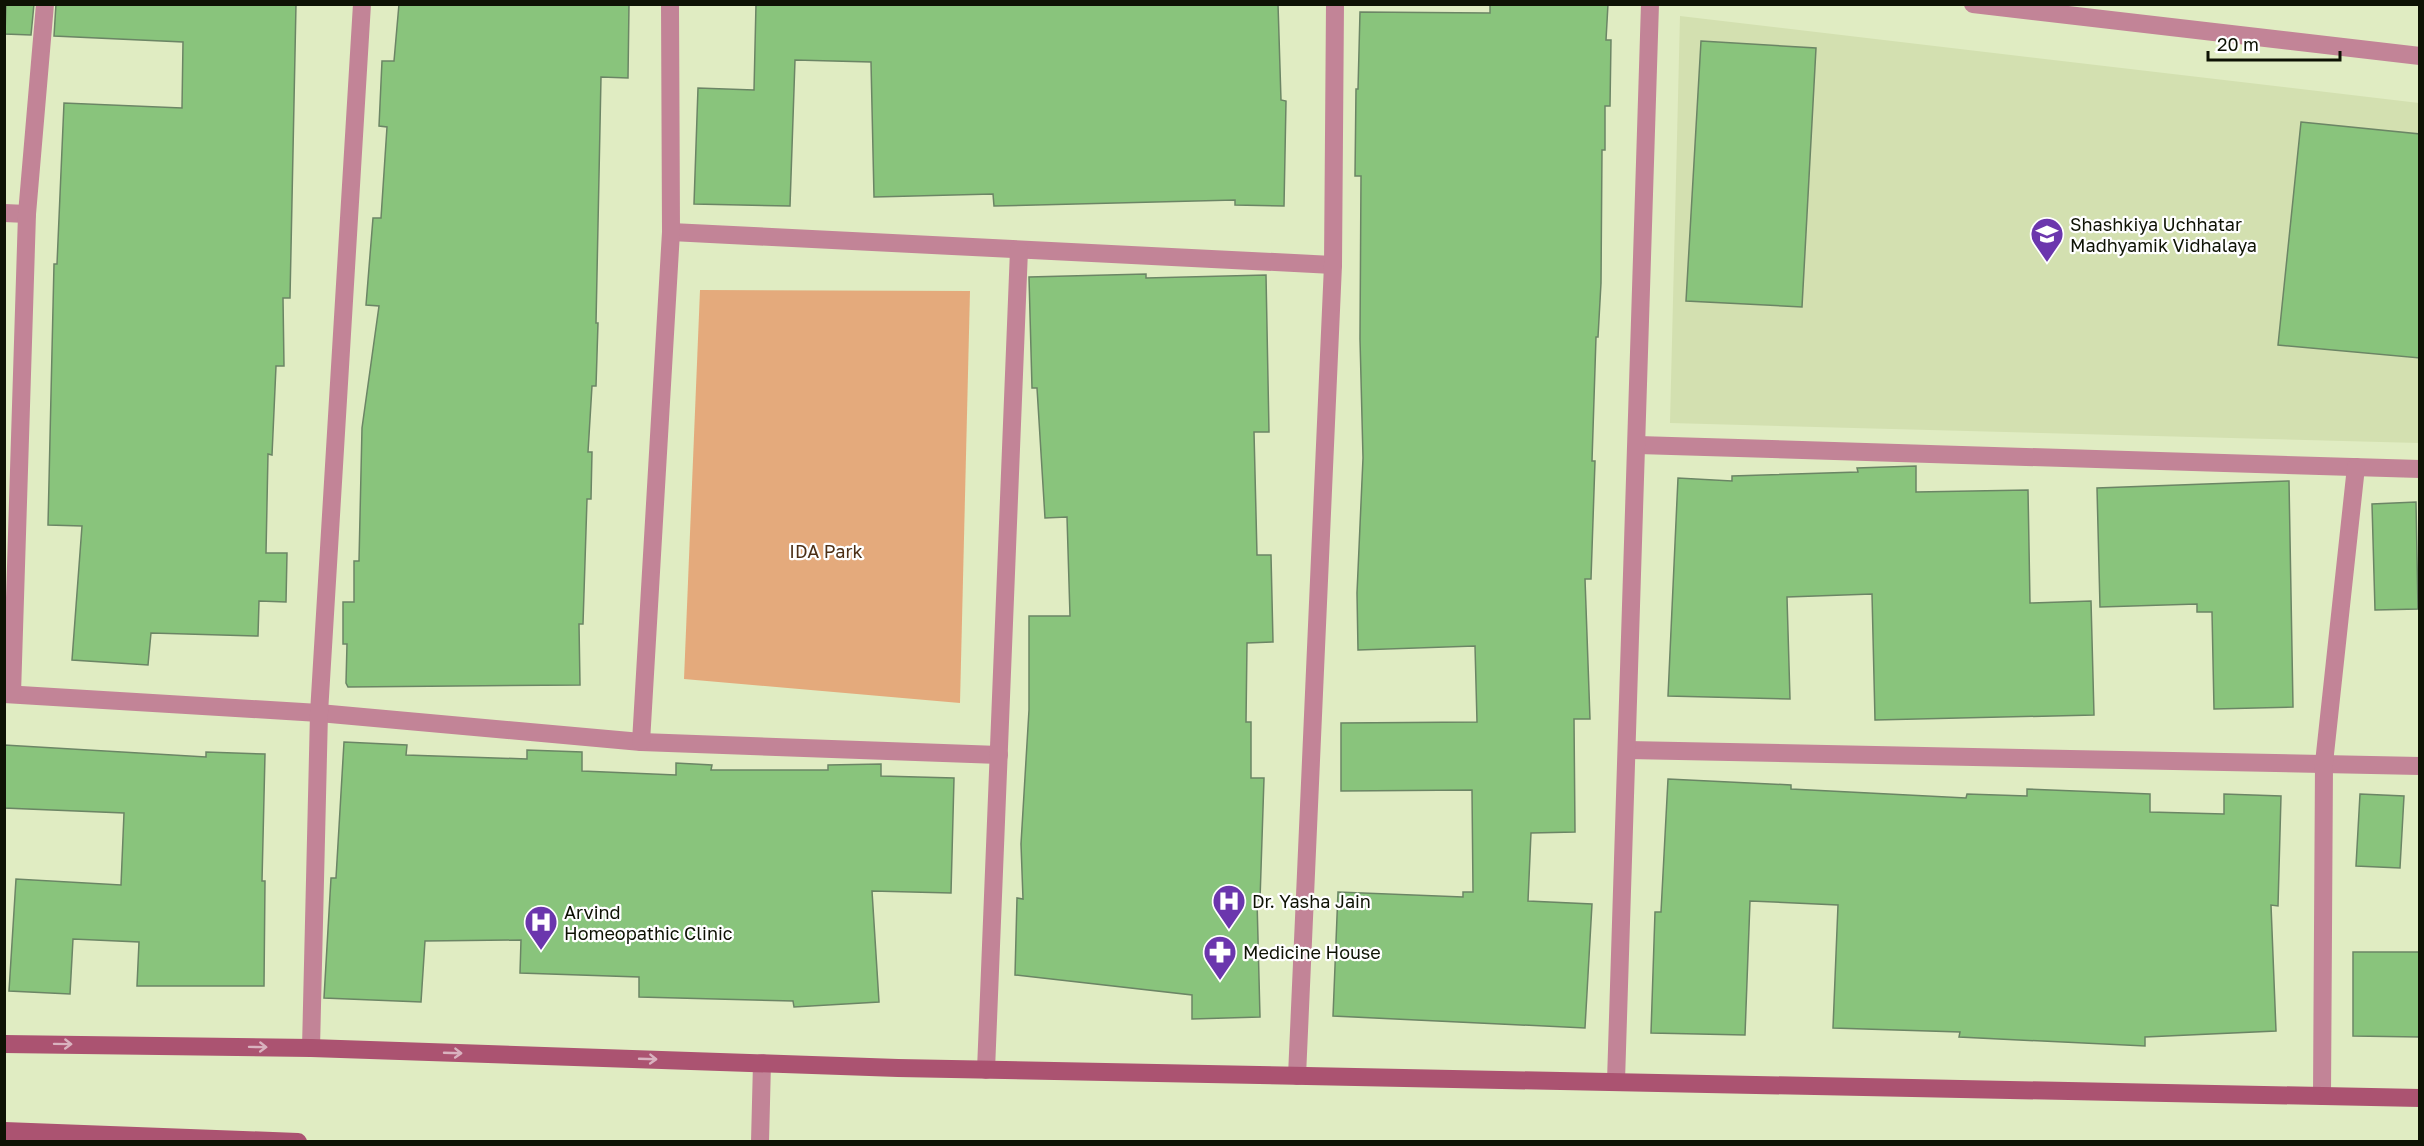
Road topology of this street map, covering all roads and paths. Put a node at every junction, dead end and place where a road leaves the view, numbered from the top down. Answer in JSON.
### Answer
{"nodes":[{"id":1,"x":45,"y":4,"type":"edge"},
{"id":2,"x":362,"y":4,"type":"edge"},
{"id":3,"x":670,"y":4,"type":"edge"},
{"id":4,"x":1335,"y":4,"type":"edge"},
{"id":5,"x":1650,"y":4,"type":"edge"},
{"id":6,"x":1973,"y":4,"type":"edge"},
{"id":7,"x":2420,"y":56,"type":"edge"},
{"id":8,"x":4,"y":213,"type":"edge"},
{"id":9,"x":27,"y":214,"type":"junction"},
{"id":10,"x":671,"y":232,"type":"junction"},
{"id":11,"x":1019,"y":250,"type":"junction"},
{"id":12,"x":1333,"y":265,"type":"junction"},
{"id":13,"x":1638,"y":445,"type":"junction"},
{"id":14,"x":2356,"y":467,"type":"junction"},
{"id":15,"x":2420,"y":469,"type":"edge"},
{"id":16,"x":8,"y":694,"type":"edge"},
{"id":17,"x":319,"y":713,"type":"junction"},
{"id":18,"x":641,"y":742,"type":"junction"},
{"id":19,"x":1628,"y":750,"type":"junction"},
{"id":20,"x":999,"y":755,"type":"junction"},
{"id":21,"x":2324,"y":763,"type":"junction"},
{"id":22,"x":2420,"y":766,"type":"edge"},
{"id":23,"x":4,"y":1044,"type":"edge"},
{"id":24,"x":311,"y":1048,"type":"junction"},
{"id":25,"x":762,"y":1063,"type":"junction"},
{"id":26,"x":986,"y":1070,"type":"junction"},
{"id":27,"x":1297,"y":1076,"type":"junction"},
{"id":28,"x":1616,"y":1082,"type":"junction"},
{"id":29,"x":2322,"y":1096,"type":"junction"},
{"id":30,"x":2420,"y":1098,"type":"edge"},
{"id":31,"x":4,"y":1131,"type":"edge"},
{"id":32,"x":298,"y":1142,"type":"edge"},
{"id":33,"x":760,"y":1142,"type":"edge"}],
"edges":[{"from":1,"to":9,"type":"street"},
{"from":2,"to":17,"type":"street"},
{"from":3,"to":10,"type":"street"},
{"from":4,"to":12,"type":"street"},
{"from":5,"to":13,"type":"street"},
{"from":6,"to":7,"type":"street"},
{"from":8,"to":9,"type":"street"},
{"from":9,"to":16,"type":"street"},
{"from":10,"to":11,"type":"street"},
{"from":10,"to":18,"type":"street"},
{"from":11,"to":12,"type":"street"},
{"from":11,"to":20,"type":"street"},
{"from":12,"to":27,"type":"street"},
{"from":13,"to":14,"type":"street"},
{"from":13,"to":19,"type":"street"},
{"from":14,"to":15,"type":"street"},
{"from":14,"to":21,"type":"street"},
{"from":16,"to":17,"type":"street"},
{"from":17,"to":18,"type":"street"},
{"from":17,"to":24,"type":"street"},
{"from":18,"to":20,"type":"street"},
{"from":19,"to":21,"type":"street"},
{"from":19,"to":28,"type":"street"},
{"from":20,"to":26,"type":"street"},
{"from":21,"to":22,"type":"street"},
{"from":21,"to":29,"type":"street"},
{"from":23,"to":24,"type":"street","one_way":true},
{"from":24,"to":25,"type":"street","one_way":true},
{"from":25,"to":26,"type":"street"},
{"from":25,"to":33,"type":"street"},
{"from":26,"to":27,"type":"street"},
{"from":27,"to":28,"type":"street"},
{"from":28,"to":29,"type":"street"},
{"from":29,"to":30,"type":"street"},
{"from":31,"to":32,"type":"street"}]}
